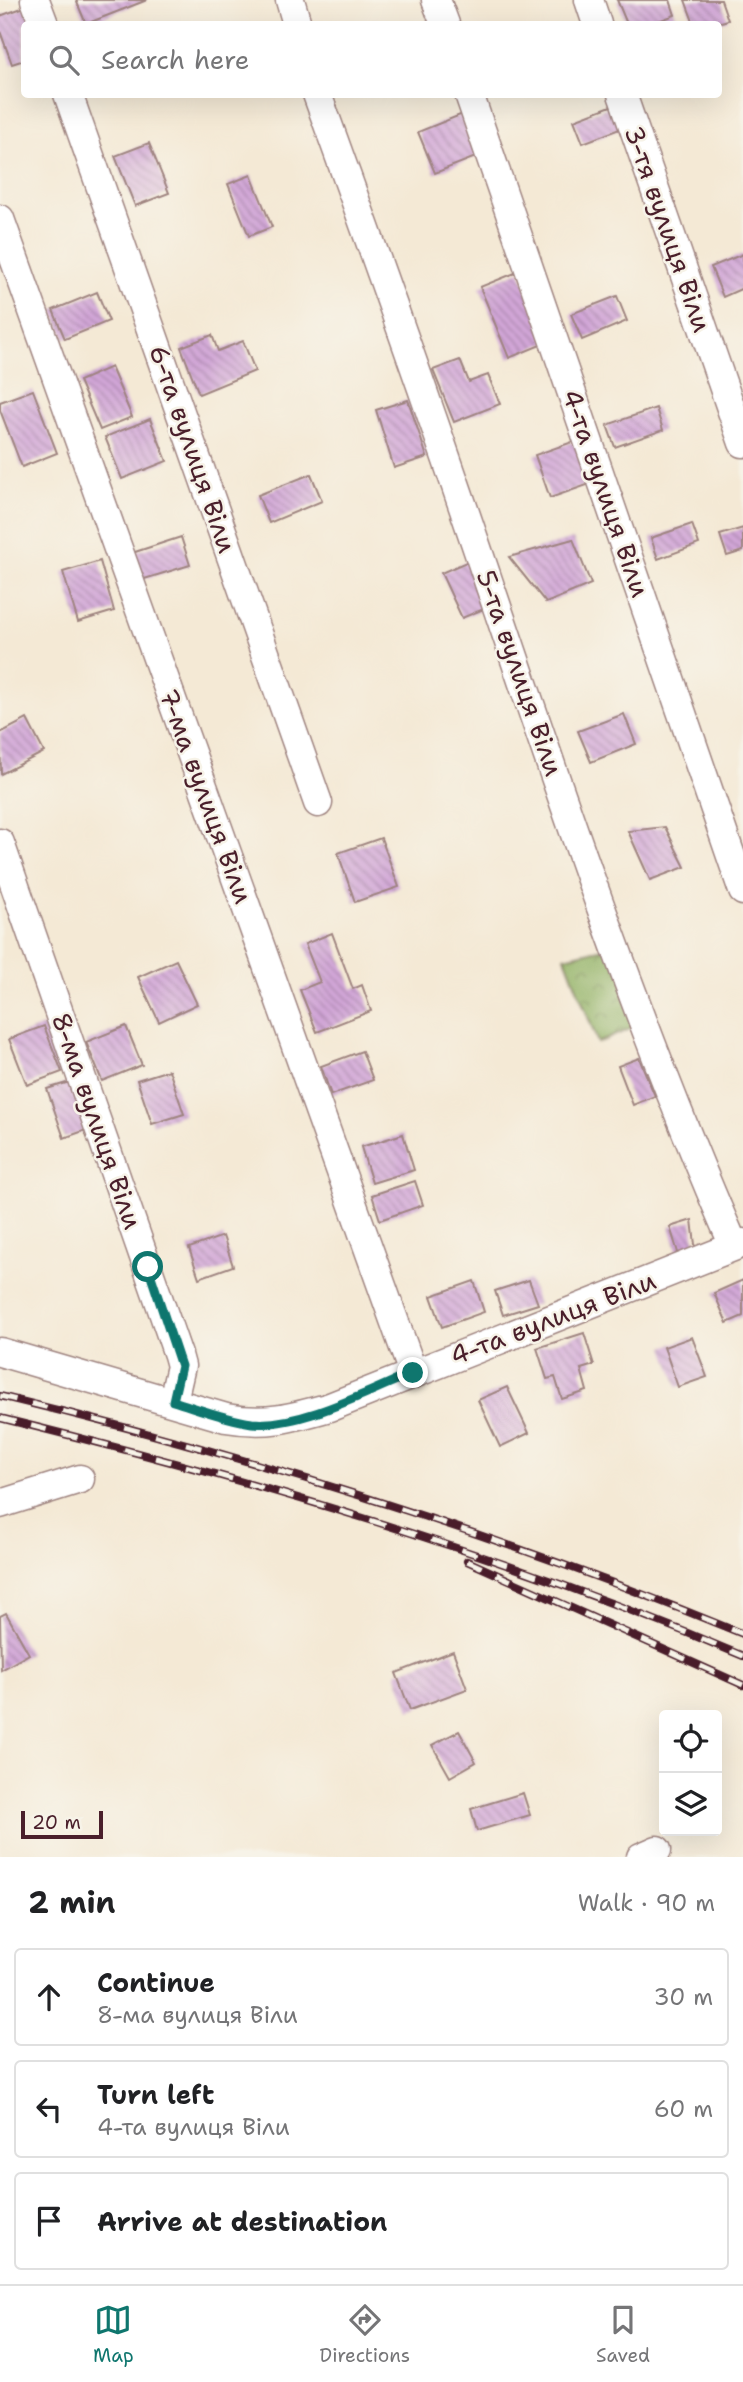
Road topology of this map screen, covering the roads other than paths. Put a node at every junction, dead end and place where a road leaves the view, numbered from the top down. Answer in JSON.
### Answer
{"nodes":[{"id":1,"x":35,"y":0,"type":"edge"},
{"id":2,"x":290,"y":0,"type":"edge"},
{"id":3,"x":436,"y":0,"type":"edge"},
{"id":4,"x":589,"y":0,"type":"edge"},
{"id":5,"x":43,"y":21,"type":"edge"},
{"id":6,"x":296,"y":21,"type":"edge"},
{"id":7,"x":444,"y":21,"type":"edge"},
{"id":8,"x":596,"y":21,"type":"edge"},
{"id":9,"x":69,"y":98,"type":"edge"},
{"id":10,"x":318,"y":98,"type":"edge"},
{"id":11,"x":470,"y":98,"type":"edge"},
{"id":12,"x":623,"y":98,"type":"edge"},
{"id":13,"x":0,"y":219,"type":"edge"},
{"id":14,"x":743,"y":443,"type":"edge"},
{"id":15,"x":318,"y":803,"type":"dead end"},
{"id":16,"x":0,"y":844,"type":"edge"},
{"id":17,"x":743,"y":891,"type":"edge"},
{"id":18,"x":739,"y":1245,"type":"edge"},
{"id":19,"x":0,"y":1352,"type":"edge"},
{"id":20,"x":413,"y":1373,"type":"junction"},
{"id":21,"x":173,"y":1401,"type":"junction"},
{"id":22,"x":80,"y":1479,"type":"dead end"},
{"id":23,"x":0,"y":1504,"type":"edge"}],
"edges":[{"from":1,"to":5,"type":"street"},
{"from":2,"to":6,"type":"street"},
{"from":3,"to":7,"type":"street"},
{"from":4,"to":8,"type":"street"},
{"from":9,"to":15,"type":"street","name":"6-та вулиця Віли"},
{"from":10,"to":18,"type":"street","name":"5-та вулиця Віли"},
{"from":11,"to":17,"type":"street","name":"4-та вулиця Віли"},
{"from":12,"to":14,"type":"street","name":"3-тя вулиця Віли"},
{"from":13,"to":20,"type":"street","name":"7-ма вулиця Віли"},
{"from":16,"to":21,"type":"street","name":"8-ма вулиця Віли"},
{"from":18,"to":20,"type":"street","name":"4-та вулиця Віли"},
{"from":19,"to":21,"type":"street","name":"4-та вулиця Віли"},
{"from":20,"to":21,"type":"street","name":"4-та вулиця Віли"},
{"from":22,"to":23,"type":"street"}]}
